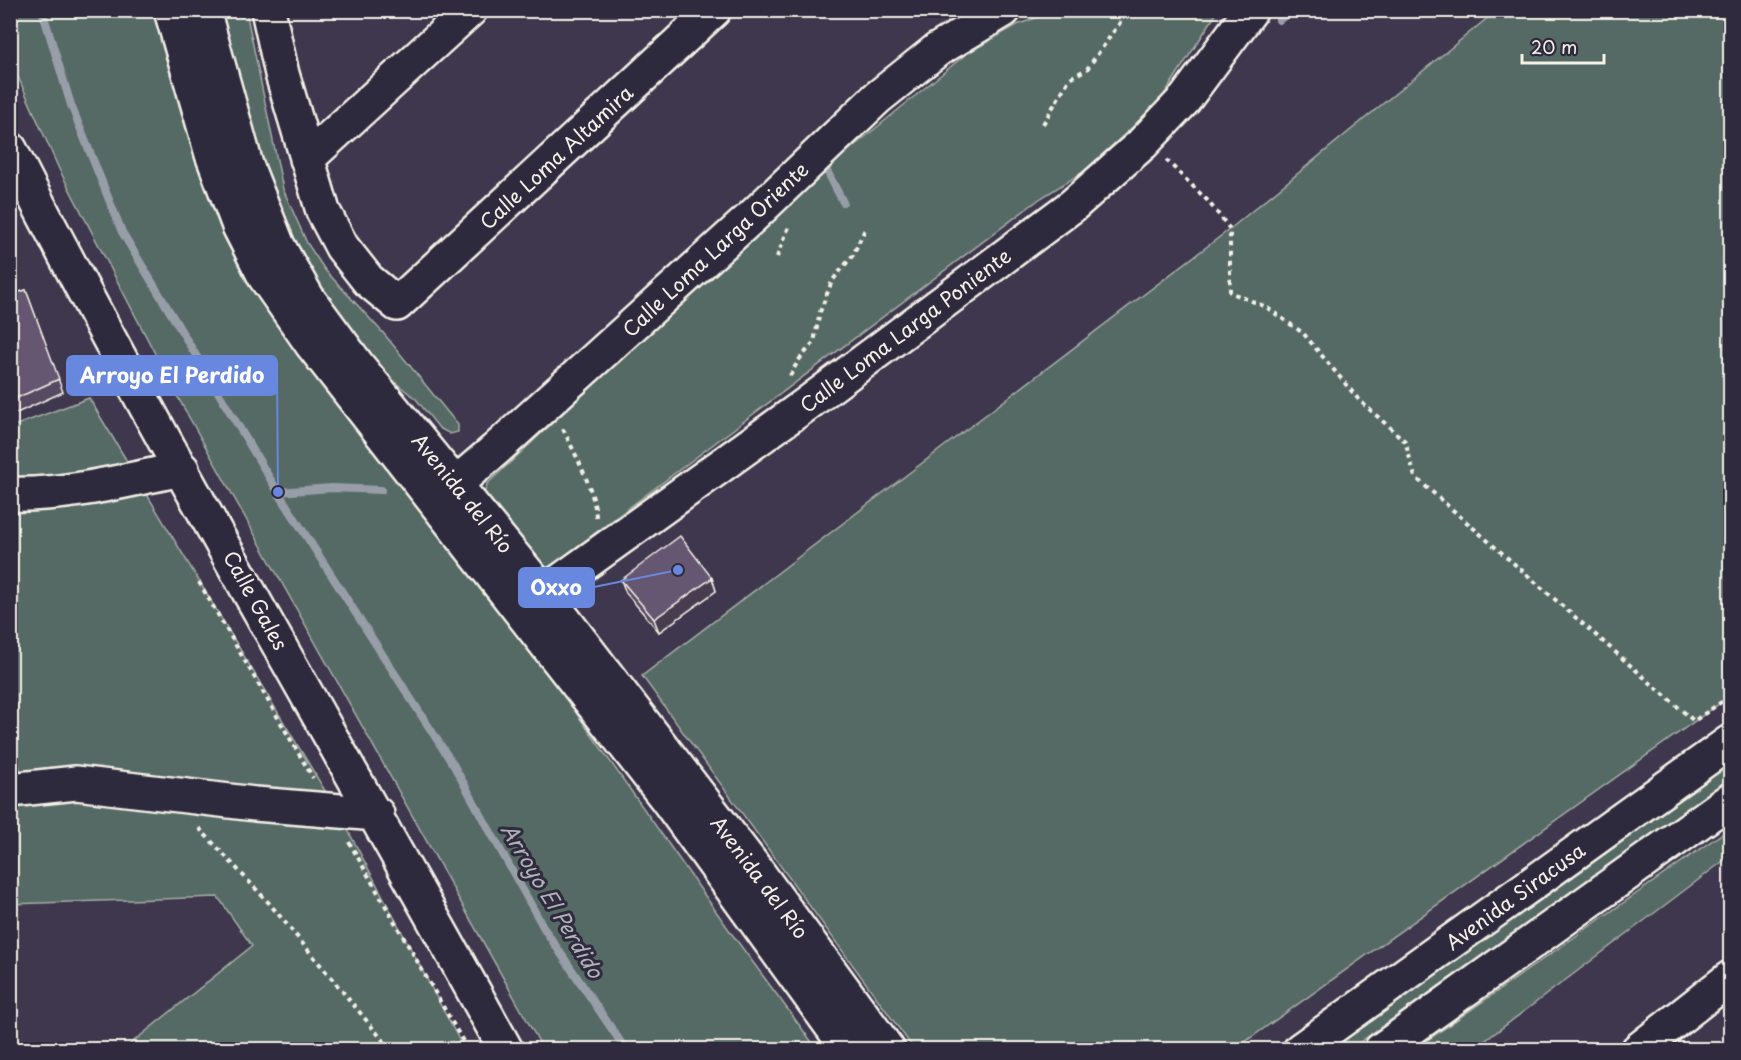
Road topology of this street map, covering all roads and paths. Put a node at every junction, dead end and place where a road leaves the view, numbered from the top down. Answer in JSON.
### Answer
{"nodes":[{"id":1,"x":171,"y":10,"type":"edge"},
{"id":2,"x":203,"y":10,"type":"edge"},
{"id":3,"x":268,"y":10,"type":"edge"},
{"id":4,"x":470,"y":10,"type":"edge"},
{"id":5,"x":714,"y":10,"type":"edge"},
{"id":6,"x":1004,"y":10,"type":"edge"},
{"id":7,"x":1129,"y":10,"type":"edge"},
{"id":8,"x":1251,"y":10,"type":"edge"},
{"id":9,"x":1043,"y":124,"type":"dead end"},
{"id":10,"x":1156,"y":129,"type":"junction"},
{"id":11,"x":10,"y":149,"type":"edge"},
{"id":12,"x":307,"y":159,"type":"junction"},
{"id":13,"x":790,"y":217,"type":"dead end"},
{"id":14,"x":866,"y":227,"type":"dead end"},
{"id":15,"x":777,"y":257,"type":"dead end"},
{"id":16,"x":789,"y":378,"type":"dead end"},
{"id":17,"x":558,"y":420,"type":"dead end"},
{"id":18,"x":182,"y":469,"type":"junction"},
{"id":19,"x":446,"y":492,"type":"junction"},
{"id":20,"x":10,"y":494,"type":"edge"},
{"id":21,"x":596,"y":520,"type":"dead end"},
{"id":22,"x":532,"y":601,"type":"junction"},
{"id":23,"x":1731,"y":696,"type":"edge"},
{"id":24,"x":1731,"y":742,"type":"edge"},
{"id":25,"x":10,"y":790,"type":"edge"},
{"id":26,"x":1731,"y":800,"type":"edge"},
{"id":27,"x":377,"y":814,"type":"junction"},
{"id":28,"x":198,"y":827,"type":"dead end"},
{"id":29,"x":1731,"y":978,"type":"edge"},
{"id":30,"x":391,"y":1050,"type":"edge"},
{"id":31,"x":506,"y":1050,"type":"edge"},
{"id":32,"x":849,"y":1050,"type":"edge"},
{"id":33,"x":888,"y":1050,"type":"edge"},
{"id":34,"x":1300,"y":1050,"type":"edge"},
{"id":35,"x":1381,"y":1050,"type":"edge"},
{"id":36,"x":1638,"y":1050,"type":"edge"}],
"edges":[{"from":1,"to":19,"type":"street","name":"Avenida del Río"},
{"from":2,"to":19,"type":"street","name":"Avenida del Río"},
{"from":3,"to":12,"type":"street"},
{"from":4,"to":12,"type":"street"},
{"from":5,"to":12,"type":"street","name":"Calle Loma Altamira"},
{"from":6,"to":19,"type":"street","name":"Calle Loma Larga Oriente"},
{"from":7,"to":9,"type":"path"},
{"from":8,"to":10,"type":"street","name":"Calle Loma Larga Poniente"},
{"from":10,"to":22,"type":"street","name":"Calle Loma Larga Poniente"},
{"from":10,"to":23,"type":"path"},
{"from":11,"to":18,"type":"street","name":"Calle Gales"},
{"from":13,"to":15,"type":"path"},
{"from":14,"to":16,"type":"path"},
{"from":17,"to":21,"type":"path"},
{"from":18,"to":20,"type":"street"},
{"from":18,"to":27,"type":"street","name":"Calle Gales"},
{"from":19,"to":22,"type":"street","name":"Avenida del Río"},
{"from":22,"to":32,"type":"street","name":"Avenida del Río"},
{"from":22,"to":33,"type":"street","name":"Avenida del Río"},
{"from":24,"to":34,"type":"street","name":"Avenida Siracusa"},
{"from":25,"to":27,"type":"street"},
{"from":26,"to":35,"type":"street"},
{"from":27,"to":31,"type":"street","name":"Calle Gales"},
{"from":28,"to":30,"type":"path"},
{"from":29,"to":36,"type":"street"}]}
